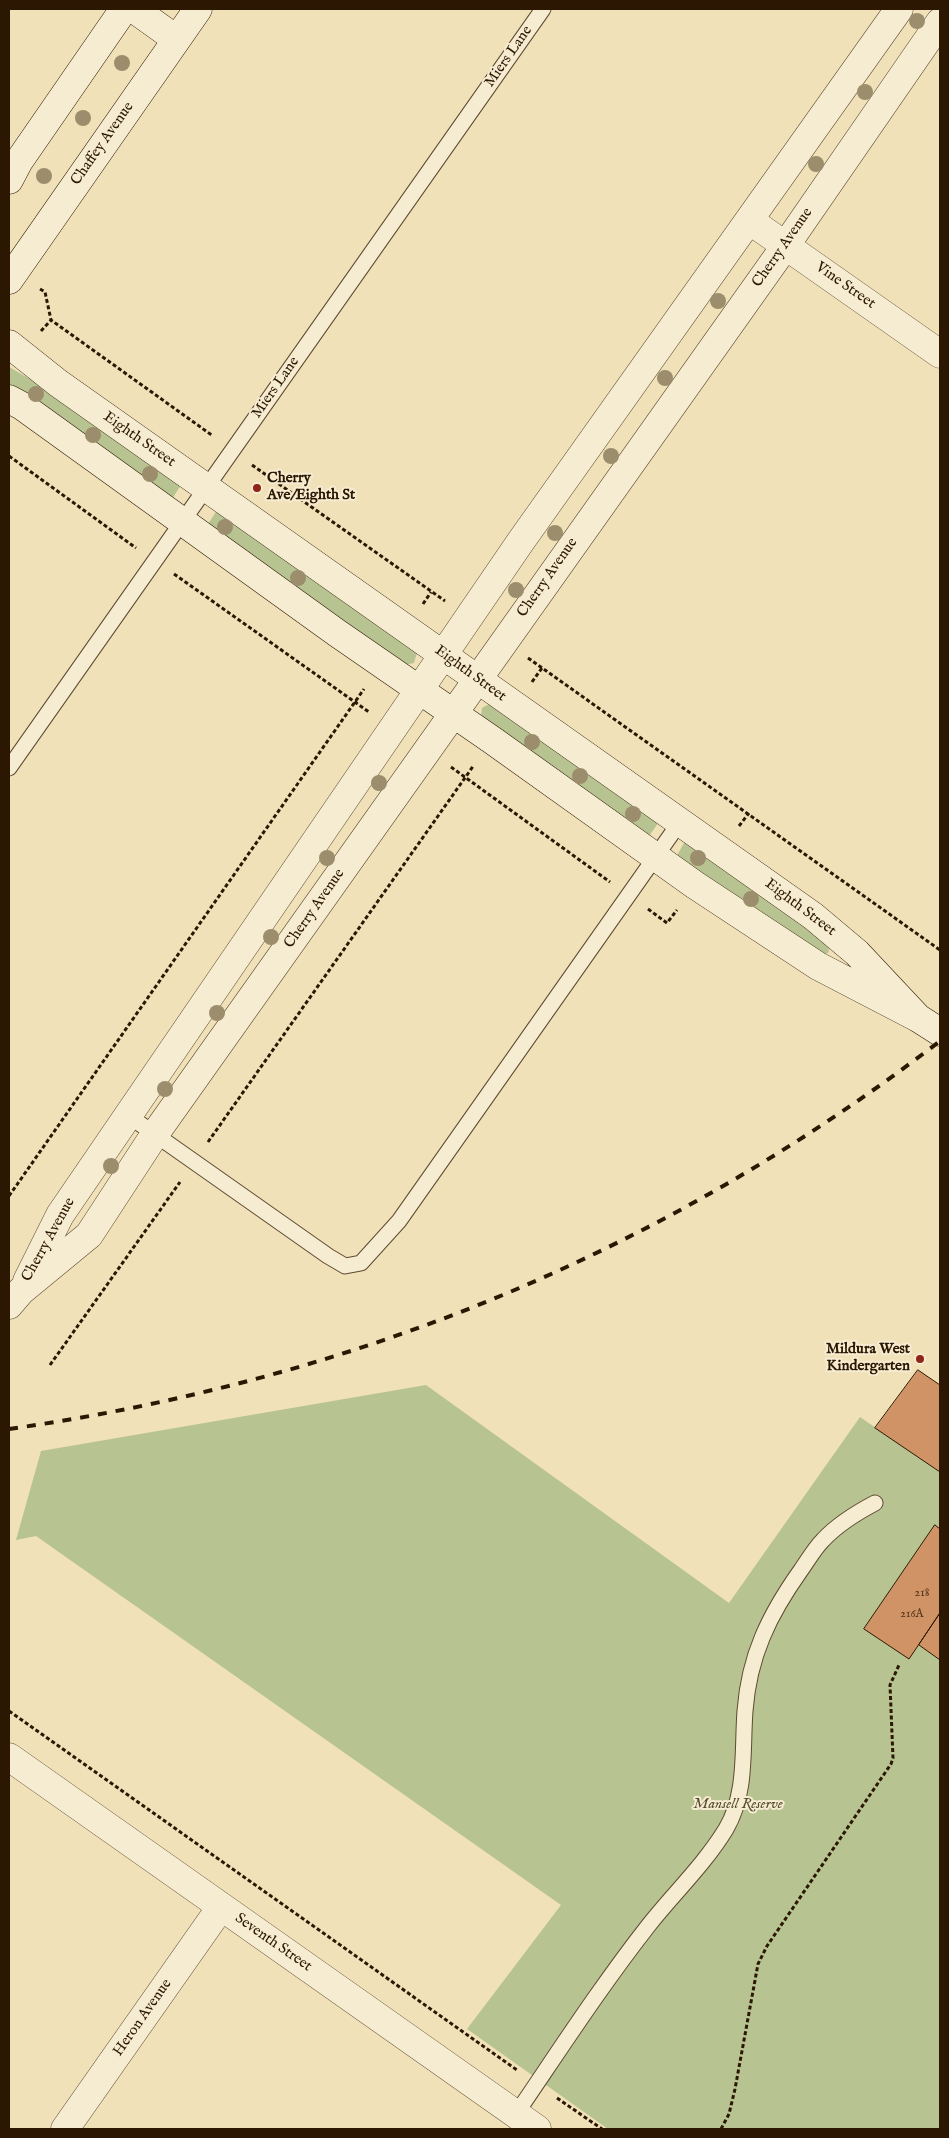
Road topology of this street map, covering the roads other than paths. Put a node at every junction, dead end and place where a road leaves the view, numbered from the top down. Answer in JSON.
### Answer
{"nodes":[{"id":1,"x":124,"y":9,"type":"edge"},
{"id":2,"x":134,"y":9,"type":"edge"},
{"id":3,"x":198,"y":9,"type":"edge"},
{"id":4,"x":543,"y":9,"type":"edge"},
{"id":5,"x":899,"y":9,"type":"edge"},
{"id":6,"x":940,"y":22,"type":"edge"},
{"id":7,"x":176,"y":39,"type":"junction"},
{"id":8,"x":9,"y":180,"type":"edge"},
{"id":9,"x":749,"y":220,"type":"junction"},
{"id":10,"x":786,"y":245,"type":"junction"},
{"id":11,"x":9,"y":280,"type":"edge"},
{"id":12,"x":9,"y":344,"type":"edge"},
{"id":13,"x":940,"y":354,"type":"edge"},
{"id":14,"x":9,"y":399,"type":"edge"},
{"id":15,"x":207,"y":488,"type":"junction"},
{"id":16,"x":183,"y":522,"type":"junction"},
{"id":17,"x":443,"y":654,"type":"junction"},
{"id":18,"x":478,"y":680,"type":"junction"},
{"id":19,"x":419,"y":689,"type":"junction"},
{"id":20,"x":453,"y":714,"type":"junction"},
{"id":21,"x":9,"y":768,"type":"edge"},
{"id":22,"x":680,"y":822,"type":"junction"},
{"id":23,"x":657,"y":856,"type":"junction"},
{"id":24,"x":929,"y":1025,"type":"edge"},
{"id":25,"x":129,"y":1116,"type":"junction"},
{"id":26,"x":155,"y":1134,"type":"junction"},
{"id":27,"x":15,"y":1298,"type":"edge"},
{"id":28,"x":875,"y":1503,"type":"dead end"},
{"id":29,"x":9,"y":1757,"type":"edge"},
{"id":30,"x":221,"y":1907,"type":"junction"},
{"id":31,"x":527,"y":2122,"type":"edge"},
{"id":32,"x":65,"y":2129,"type":"edge"}],
"edges":[{"from":1,"to":8,"type":"street"},
{"from":2,"to":7,"type":"street"},
{"from":3,"to":7,"type":"street","name":"Chaffey Avenue"},
{"from":4,"to":15,"type":"lane","name":"Miers Lane"},
{"from":5,"to":9,"type":"street","name":"Cherry Avenue"},
{"from":6,"to":10,"type":"street","name":"Cherry Avenue"},
{"from":7,"to":11,"type":"street","name":"Chaffey Avenue"},
{"from":9,"to":10,"type":"street","name":"Vine Street"},
{"from":9,"to":17,"type":"street","name":"Cherry Avenue"},
{"from":10,"to":13,"type":"street","name":"Vine Street"},
{"from":10,"to":18,"type":"street","name":"Cherry Avenue"},
{"from":12,"to":15,"type":"street","name":"Eighth Street"},
{"from":14,"to":16,"type":"street","name":"Eighth Street"},
{"from":15,"to":16,"type":"lane","name":"Miers Lane"},
{"from":15,"to":17,"type":"street","name":"Eighth Street"},
{"from":16,"to":19,"type":"street","name":"Eighth Street"},
{"from":16,"to":21,"type":"lane","name":"Miers Lane"},
{"from":17,"to":18,"type":"street","name":"Eighth Street"},
{"from":17,"to":19,"type":"street","name":"Cherry Avenue"},
{"from":18,"to":20,"type":"street","name":"Cherry Avenue"},
{"from":18,"to":22,"type":"street","name":"Eighth Street"},
{"from":19,"to":20,"type":"street","name":"Eighth Street"},
{"from":19,"to":25,"type":"street","name":"Cherry Avenue"},
{"from":20,"to":23,"type":"street","name":"Eighth Street"},
{"from":20,"to":26,"type":"street","name":"Cherry Avenue"},
{"from":22,"to":23,"type":"lane"},
{"from":22,"to":24,"type":"street","name":"Eighth Street"},
{"from":23,"to":24,"type":"street","name":"Eighth Street"},
{"from":23,"to":26,"type":"lane"},
{"from":25,"to":26,"type":"lane"},
{"from":25,"to":27,"type":"street","name":"Cherry Avenue"},
{"from":26,"to":27,"type":"street","name":"Cherry Avenue"},
{"from":28,"to":31,"type":"lane"},
{"from":29,"to":30,"type":"street","name":"Seventh Street"},
{"from":30,"to":31,"type":"street","name":"Seventh Street"},
{"from":30,"to":32,"type":"street","name":"Heron Avenue"}]}
